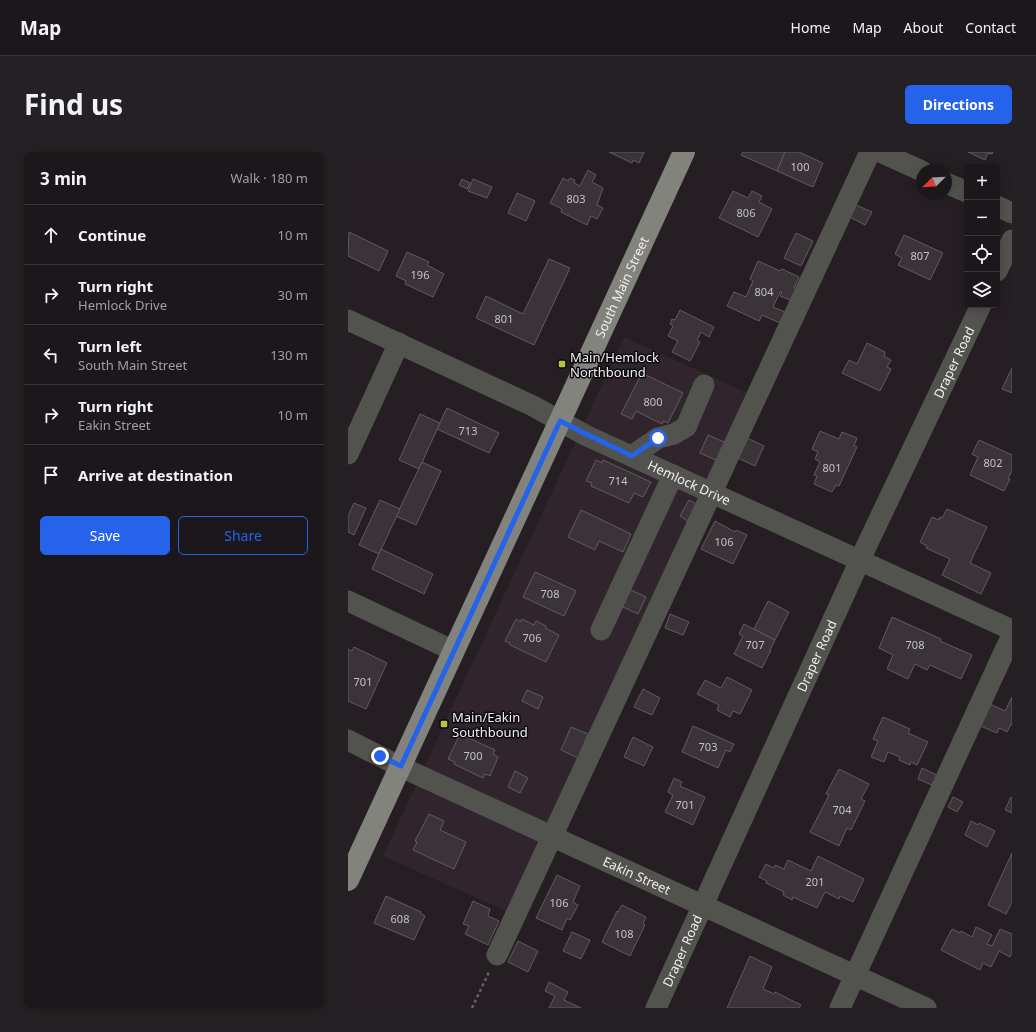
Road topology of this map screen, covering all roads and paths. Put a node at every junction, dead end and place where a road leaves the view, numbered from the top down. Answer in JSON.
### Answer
{"nodes":[{"id":1,"x":684,"y":152,"type":"edge"},
{"id":2,"x":870,"y":152,"type":"edge"},
{"id":3,"x":880,"y":152,"type":"edge"},
{"id":4,"x":916,"y":169,"type":"edge"},
{"id":5,"x":952,"y":186,"type":"edge"},
{"id":6,"x":964,"y":191,"type":"edge"},
{"id":7,"x":1000,"y":207,"type":"edge"},
{"id":8,"x":1012,"y":213,"type":"edge"},
{"id":9,"x":1012,"y":240,"type":"edge"},
{"id":10,"x":1000,"y":265,"type":"edge"},
{"id":11,"x":980,"y":308,"type":"edge"},
{"id":12,"x":348,"y":320,"type":"edge"},
{"id":13,"x":399,"y":343,"type":"junction"},
{"id":14,"x":704,"y":385,"type":"dead end"},
{"id":15,"x":560,"y":421,"type":"junction"},
{"id":16,"x":348,"y":454,"type":"edge"},
{"id":17,"x":632,"y":456,"type":"junction"},
{"id":18,"x":673,"y":475,"type":"junction"},
{"id":19,"x":712,"y":492,"type":"junction"},
{"id":20,"x":860,"y":560,"type":"junction"},
{"id":21,"x":348,"y":601,"type":"edge"},
{"id":22,"x":601,"y":630,"type":"dead end"},
{"id":23,"x":1012,"y":630,"type":"edge"},
{"id":24,"x":1012,"y":635,"type":"edge"},
{"id":25,"x":454,"y":651,"type":"junction"},
{"id":26,"x":348,"y":740,"type":"edge"},
{"id":27,"x":401,"y":766,"type":"junction"},
{"id":28,"x":553,"y":836,"type":"junction"},
{"id":29,"x":348,"y":880,"type":"edge"},
{"id":30,"x":703,"y":905,"type":"junction"},
{"id":31,"x":497,"y":955,"type":"joint"},
{"id":32,"x":856,"y":975,"type":"junction"},
{"id":33,"x":472,"y":1008,"type":"edge"},
{"id":34,"x":656,"y":1008,"type":"edge"},
{"id":35,"x":840,"y":1008,"type":"edge"},
{"id":36,"x":926,"y":1008,"type":"edge"}],
"edges":[{"from":1,"to":15,"type":"main road","name":"South Main Street"},
{"from":2,"to":19,"type":"street"},
{"from":3,"to":4,"type":"street"},
{"from":5,"to":6,"type":"street"},
{"from":7,"to":8,"type":"street"},
{"from":9,"to":10,"type":"street"},
{"from":11,"to":20,"type":"street","name":"Draper Road"},
{"from":12,"to":13,"type":"street","name":"Hemlock Drive"},
{"from":13,"to":15,"type":"street","name":"Hemlock Drive"},
{"from":13,"to":16,"type":"street"},
{"from":14,"to":17,"type":"street"},
{"from":15,"to":17,"type":"street","name":"Hemlock Drive"},
{"from":15,"to":25,"type":"main road","name":"South Main Street"},
{"from":17,"to":18,"type":"street","name":"Hemlock Drive"},
{"from":18,"to":19,"type":"street","name":"Hemlock Drive"},
{"from":18,"to":22,"type":"street"},
{"from":19,"to":20,"type":"street","name":"Hemlock Drive"},
{"from":19,"to":28,"type":"street"},
{"from":20,"to":23,"type":"street","name":"Hemlock Drive"},
{"from":20,"to":30,"type":"street","name":"Draper Road"},
{"from":21,"to":25,"type":"street"},
{"from":24,"to":32,"type":"street"},
{"from":25,"to":27,"type":"main road","name":"South Main Street"},
{"from":26,"to":27,"type":"street","name":"Eakin Street"},
{"from":27,"to":28,"type":"street","name":"Eakin Street"},
{"from":27,"to":29,"type":"main road","name":"South Main Street"},
{"from":28,"to":30,"type":"street","name":"Eakin Street"},
{"from":28,"to":31,"type":"street"},
{"from":30,"to":32,"type":"street","name":"Eakin Street"},
{"from":30,"to":34,"type":"street","name":"Draper Road"},
{"from":31,"to":33,"type":"path"},
{"from":32,"to":35,"type":"street"},
{"from":32,"to":36,"type":"street","name":"Eakin Street"}]}
